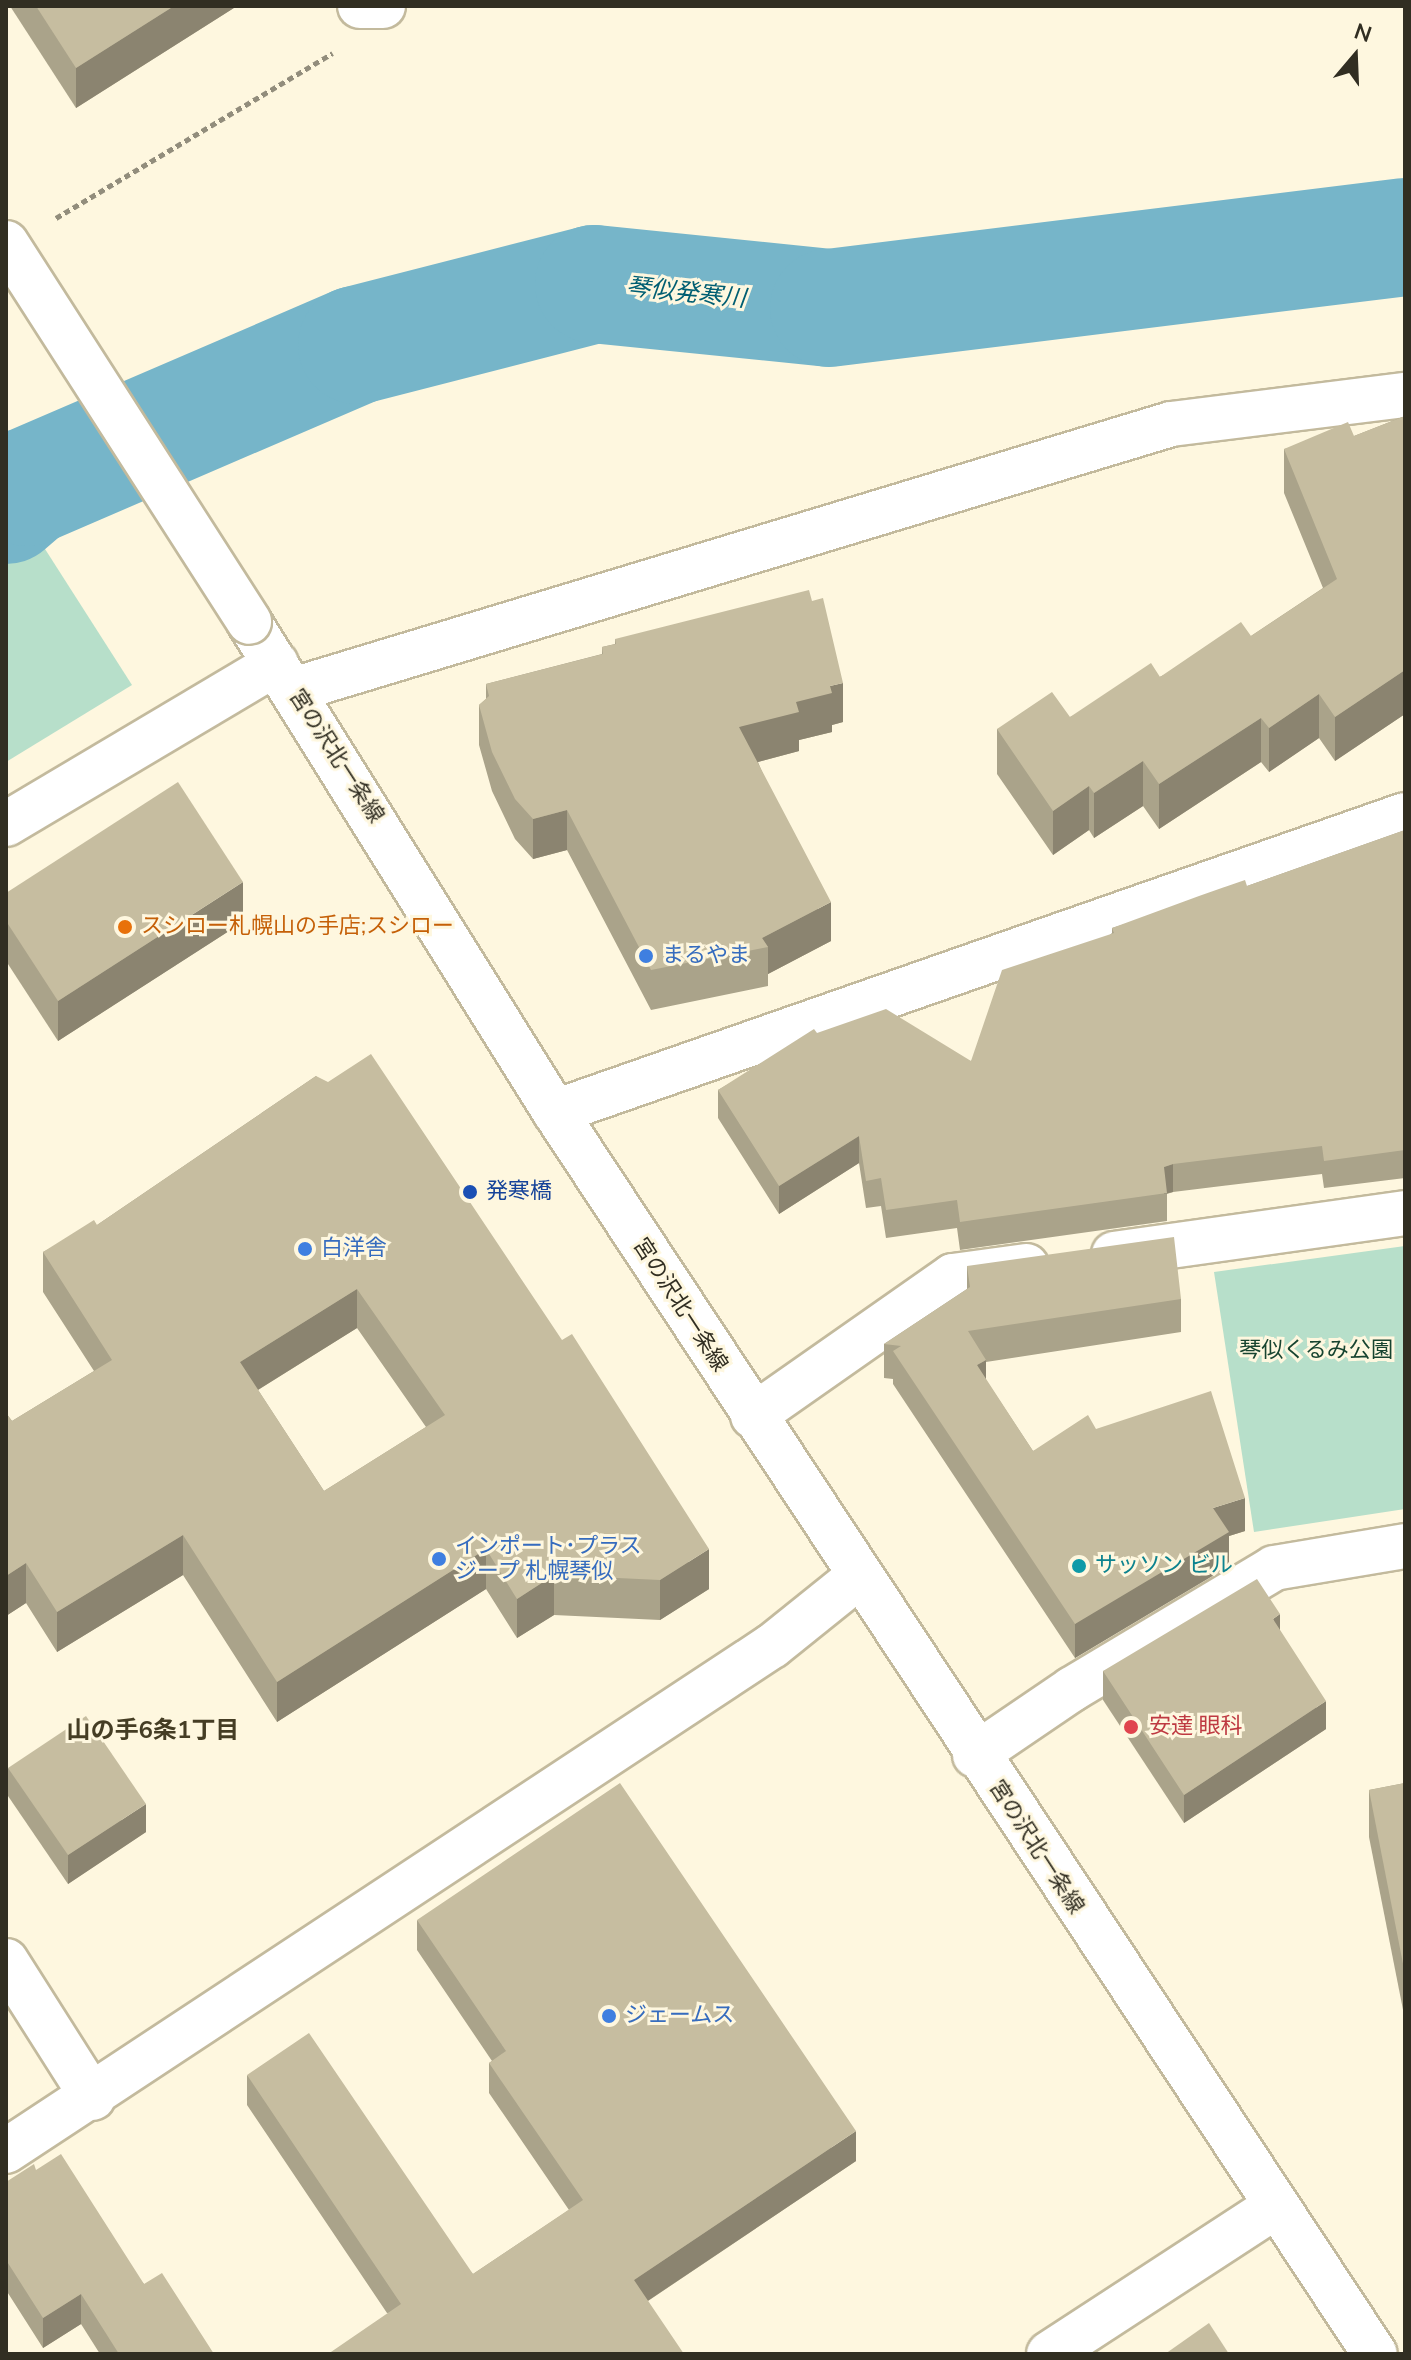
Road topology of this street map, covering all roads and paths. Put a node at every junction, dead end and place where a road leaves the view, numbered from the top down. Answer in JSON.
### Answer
{"nodes":[{"id":1,"x":360,"y":6,"type":"edge"},
{"id":2,"x":383,"y":6,"type":"edge"},
{"id":3,"x":337,"y":51,"type":"dead end"},
{"id":4,"x":46,"y":224,"type":"dead end"},
{"id":5,"x":6,"y":243,"type":"edge"},
{"id":6,"x":1405,"y":395,"type":"edge"},
{"id":7,"x":285,"y":677,"type":"junction"},
{"id":8,"x":1405,"y":815,"type":"edge"},
{"id":9,"x":6,"y":824,"type":"edge"},
{"id":10,"x":555,"y":1112,"type":"junction"},
{"id":11,"x":1405,"y":1213,"type":"edge"},
{"id":12,"x":753,"y":1416,"type":"junction"},
{"id":13,"x":1405,"y":1546,"type":"edge"},
{"id":14,"x":859,"y":1576,"type":"junction"},
{"id":15,"x":975,"y":1755,"type":"junction"},
{"id":16,"x":6,"y":1961,"type":"edge"},
{"id":17,"x":93,"y":2098,"type":"junction"},
{"id":18,"x":6,"y":2151,"type":"edge"},
{"id":19,"x":1276,"y":2206,"type":"junction"},
{"id":20,"x":1049,"y":2354,"type":"edge"},
{"id":21,"x":1375,"y":2354,"type":"edge"}],
"edges":[{"from":1,"to":2,"type":"street"},
{"from":3,"to":4,"type":"path"},
{"from":5,"to":7,"type":"street","name":"宮の沢北一条線","bridge":true},
{"from":6,"to":7,"type":"street"},
{"from":7,"to":9,"type":"street"},
{"from":7,"to":10,"type":"street","name":"宮の沢北一条線"},
{"from":8,"to":10,"type":"street"},
{"from":10,"to":12,"type":"street","name":"宮の沢北一条線"},
{"from":11,"to":12,"type":"street"},
{"from":12,"to":14,"type":"street","name":"宮の沢北一条線"},
{"from":13,"to":15,"type":"street"},
{"from":14,"to":15,"type":"street","name":"宮の沢北一条線"},
{"from":14,"to":17,"type":"street"},
{"from":15,"to":19,"type":"street","name":"宮の沢北一条線"},
{"from":16,"to":17,"type":"street"},
{"from":17,"to":18,"type":"street"},
{"from":19,"to":20,"type":"street"},
{"from":19,"to":21,"type":"street","name":"宮の沢北一条線"}]}
